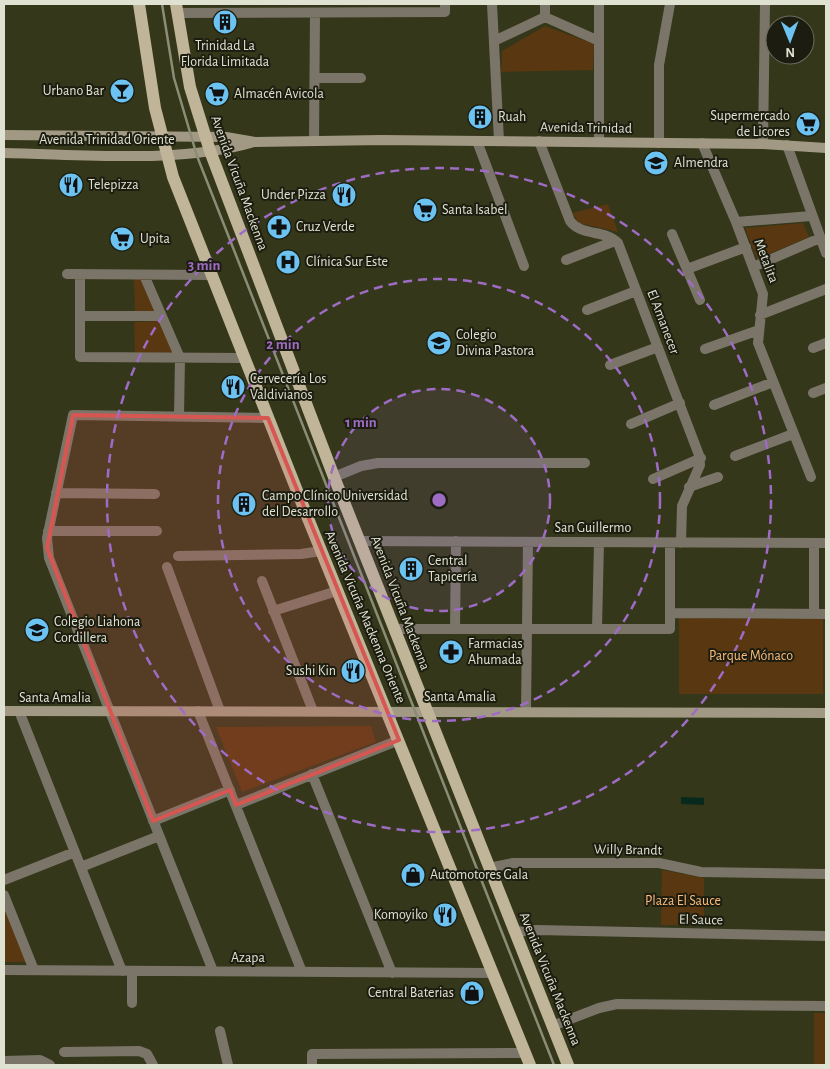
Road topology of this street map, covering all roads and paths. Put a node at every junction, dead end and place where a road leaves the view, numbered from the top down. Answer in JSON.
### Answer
{"nodes":[{"id":1,"x":139,"y":4,"type":"edge"},
{"id":2,"x":445,"y":4,"type":"edge"},
{"id":3,"x":492,"y":4,"type":"edge"},
{"id":4,"x":545,"y":4,"type":"edge"},
{"id":5,"x":599,"y":4,"type":"edge"},
{"id":6,"x":670,"y":4,"type":"edge"},
{"id":7,"x":766,"y":4,"type":"edge"},
{"id":8,"x":376,"y":8,"type":"edge"},
{"id":9,"x":411,"y":8,"type":"edge"},
{"id":10,"x":177,"y":9,"type":"edge"},
{"id":11,"x":310,"y":10,"type":"edge"},
{"id":12,"x":545,"y":16,"type":"junction"},
{"id":13,"x":494,"y":41,"type":"junction"},
{"id":14,"x":599,"y":41,"type":"junction"},
{"id":15,"x":314,"y":78,"type":"junction"},
{"id":16,"x":361,"y":78,"type":"dead end"},
{"id":17,"x":4,"y":136,"type":"edge"},
{"id":18,"x":161,"y":137,"type":"junction"},
{"id":19,"x":204,"y":137,"type":"junction"},
{"id":20,"x":314,"y":141,"type":"junction"},
{"id":21,"x":477,"y":141,"type":"junction"},
{"id":22,"x":498,"y":141,"type":"junction"},
{"id":23,"x":255,"y":142,"type":"junction"},
{"id":24,"x":539,"y":142,"type":"junction"},
{"id":25,"x":599,"y":142,"type":"junction"},
{"id":26,"x":658,"y":143,"type":"junction"},
{"id":27,"x":702,"y":143,"type":"junction"},
{"id":28,"x":763,"y":144,"type":"junction"},
{"id":29,"x":787,"y":145,"type":"junction"},
{"id":30,"x":826,"y":148,"type":"edge"},
{"id":31,"x":210,"y":151,"type":"junction"},
{"id":32,"x":4,"y":154,"type":"edge"},
{"id":33,"x":166,"y":155,"type":"junction"},
{"id":34,"x":811,"y":216,"type":"junction"},
{"id":35,"x":736,"y":222,"type":"junction"},
{"id":36,"x":672,"y":234,"type":"dead end"},
{"id":37,"x":820,"y":238,"type":"junction"},
{"id":38,"x":615,"y":240,"type":"junction"},
{"id":39,"x":746,"y":247,"type":"junction"},
{"id":40,"x":826,"y":253,"type":"edge"},
{"id":41,"x":566,"y":260,"type":"dead end"},
{"id":42,"x":524,"y":266,"type":"dead end"},
{"id":43,"x":753,"y":267,"type":"junction"},
{"id":44,"x":687,"y":269,"type":"junction"},
{"id":45,"x":67,"y":274,"type":"dead end"},
{"id":46,"x":80,"y":274,"type":"junction"},
{"id":47,"x":144,"y":275,"type":"junction"},
{"id":48,"x":212,"y":275,"type":"junction"},
{"id":49,"x":826,"y":289,"type":"edge"},
{"id":50,"x":636,"y":291,"type":"junction"},
{"id":51,"x":700,"y":300,"type":"dead end"},
{"id":52,"x":587,"y":310,"type":"dead end"},
{"id":53,"x":760,"y":315,"type":"junction"},
{"id":54,"x":80,"y":316,"type":"junction"},
{"id":55,"x":162,"y":316,"type":"junction"},
{"id":56,"x":759,"y":330,"type":"junction"},
{"id":57,"x":826,"y":343,"type":"edge"},
{"id":58,"x":658,"y":347,"type":"junction"},
{"id":59,"x":813,"y":348,"type":"dead end"},
{"id":60,"x":705,"y":349,"type":"dead end"},
{"id":61,"x":180,"y":358,"type":"junction"},
{"id":62,"x":244,"y":358,"type":"junction"},
{"id":63,"x":610,"y":365,"type":"dead end"},
{"id":64,"x":773,"y":382,"type":"junction"},
{"id":65,"x":826,"y":388,"type":"edge"},
{"id":66,"x":813,"y":393,"type":"dead end"},
{"id":67,"x":680,"y":403,"type":"junction"},
{"id":68,"x":714,"y":405,"type":"dead end"},
{"id":69,"x":179,"y":416,"type":"junction"},
{"id":70,"x":268,"y":418,"type":"junction"},
{"id":71,"x":631,"y":424,"type":"dead end"},
{"id":72,"x":794,"y":434,"type":"junction"},
{"id":73,"x":735,"y":456,"type":"dead end"},
{"id":74,"x":700,"y":458,"type":"junction"},
{"id":75,"x":585,"y":463,"type":"dead end"},
{"id":76,"x":718,"y":476,"type":"dead end"},
{"id":77,"x":334,"y":477,"type":"junction"},
{"id":78,"x":810,"y":477,"type":"dead end"},
{"id":79,"x":653,"y":478,"type":"dead end"},
{"id":80,"x":689,"y":487,"type":"junction"},
{"id":81,"x":56,"y":493,"type":"junction"},
{"id":82,"x":155,"y":494,"type":"dead end"},
{"id":83,"x":158,"y":531,"type":"dead end"},
{"id":84,"x":48,"y":532,"type":"junction"},
{"id":85,"x":360,"y":541,"type":"junction"},
{"id":86,"x":456,"y":541,"type":"junction"},
{"id":87,"x":528,"y":542,"type":"junction"},
{"id":88,"x":598,"y":542,"type":"junction"},
{"id":89,"x":670,"y":542,"type":"junction"},
{"id":90,"x":681,"y":543,"type":"junction"},
{"id":91,"x":814,"y":543,"type":"junction"},
{"id":92,"x":826,"y":544,"type":"edge"},
{"id":93,"x":321,"y":551,"type":"junction"},
{"id":94,"x":178,"y":556,"type":"dead end"},
{"id":95,"x":167,"y":567,"type":"dead end"},
{"id":96,"x":262,"y":581,"type":"dead end"},
{"id":97,"x":337,"y":591,"type":"junction"},
{"id":98,"x":274,"y":611,"type":"junction"},
{"id":99,"x":670,"y":613,"type":"junction"},
{"id":100,"x":814,"y":614,"type":"junction"},
{"id":101,"x":826,"y":614,"type":"edge"},
{"id":102,"x":394,"y":629,"type":"junction"},
{"id":103,"x":455,"y":629,"type":"junction"},
{"id":104,"x":527,"y":629,"type":"junction"},
{"id":105,"x":597,"y":629,"type":"junction"},
{"id":106,"x":4,"y":711,"type":"edge"},
{"id":107,"x":19,"y":711,"type":"junction"},
{"id":108,"x":109,"y":711,"type":"junction"},
{"id":109,"x":198,"y":711,"type":"junction"},
{"id":110,"x":220,"y":711,"type":"junction"},
{"id":111,"x":313,"y":711,"type":"junction"},
{"id":112,"x":388,"y":711,"type":"junction"},
{"id":113,"x":426,"y":711,"type":"junction"},
{"id":114,"x":526,"y":711,"type":"junction"},
{"id":115,"x":826,"y":713,"type":"edge"},
{"id":116,"x":399,"y":740,"type":"junction"},
{"id":117,"x":312,"y":774,"type":"junction"},
{"id":118,"x":230,"y":790,"type":"junction"},
{"id":119,"x":236,"y":805,"type":"junction"},
{"id":120,"x":153,"y":821,"type":"junction"},
{"id":121,"x":159,"y":836,"type":"junction"},
{"id":122,"x":75,"y":852,"type":"junction"},
{"id":123,"x":81,"y":867,"type":"junction"},
{"id":124,"x":489,"y":868,"type":"junction"},
{"id":125,"x":826,"y":874,"type":"edge"},
{"id":126,"x":4,"y":880,"type":"edge"},
{"id":127,"x":4,"y":895,"type":"edge"},
{"id":128,"x":514,"y":932,"type":"junction"},
{"id":129,"x":826,"y":936,"type":"edge"},
{"id":130,"x":4,"y":970,"type":"edge"},
{"id":131,"x":34,"y":970,"type":"junction"},
{"id":132,"x":127,"y":971,"type":"junction"},
{"id":133,"x":213,"y":972,"type":"junction"},
{"id":134,"x":302,"y":972,"type":"junction"},
{"id":135,"x":392,"y":973,"type":"junction"},
{"id":136,"x":493,"y":973,"type":"junction"},
{"id":137,"x":132,"y":1002,"type":"dead end"},
{"id":138,"x":826,"y":1006,"type":"edge"},
{"id":139,"x":552,"y":1026,"type":"junction"},
{"id":140,"x":220,"y":1031,"type":"dead end"},
{"id":141,"x":64,"y":1052,"type":"dead end"},
{"id":142,"x":525,"y":1053,"type":"junction"},
{"id":143,"x":4,"y":1061,"type":"edge"},
{"id":144,"x":50,"y":1065,"type":"edge"},
{"id":145,"x":153,"y":1065,"type":"edge"},
{"id":146,"x":228,"y":1065,"type":"edge"},
{"id":147,"x":312,"y":1065,"type":"edge"},
{"id":148,"x":530,"y":1065,"type":"edge"},
{"id":149,"x":568,"y":1065,"type":"edge"}],
"edges":[{"from":1,"to":18,"type":"main road","name":"Avenida Vicuña Mackenna Oriente"},
{"from":2,"to":9,"type":"street"},
{"from":3,"to":13,"type":"street"},
{"from":4,"to":12,"type":"street"},
{"from":5,"to":14,"type":"street"},
{"from":6,"to":26,"type":"street"},
{"from":7,"to":28,"type":"street"},
{"from":8,"to":9,"type":"street"},
{"from":8,"to":11,"type":"street"},
{"from":10,"to":11,"type":"street"},
{"from":10,"to":19,"type":"main road","name":"Avenida Vicuña Mackenna"},
{"from":11,"to":15,"type":"street"},
{"from":12,"to":13,"type":"street"},
{"from":12,"to":14,"type":"street"},
{"from":13,"to":22,"type":"street"},
{"from":14,"to":25,"type":"street"},
{"from":15,"to":16,"type":"street"},
{"from":15,"to":20,"type":"street"},
{"from":17,"to":18,"type":"main road","name":"Avenida Trinidad Oriente"},
{"from":18,"to":19,"type":"main road","name":"Avenida Trinidad Oriente"},
{"from":18,"to":33,"type":"main road","name":"Avenida Vicuña Mackenna Oriente"},
{"from":19,"to":23,"type":"main road","name":"Avenida Trinidad"},
{"from":19,"to":31,"type":"main road","name":"Avenida Vicuña Mackenna"},
{"from":20,"to":21,"type":"main road","name":"Avenida Trinidad"},
{"from":20,"to":23,"type":"main road","name":"Avenida Trinidad"},
{"from":21,"to":22,"type":"main road","name":"Avenida Trinidad"},
{"from":21,"to":42,"type":"street"},
{"from":22,"to":24,"type":"main road","name":"Avenida Trinidad"},
{"from":23,"to":31,"type":"main road","name":"Avenida Trinidad"},
{"from":24,"to":25,"type":"main road","name":"Avenida Trinidad"},
{"from":24,"to":38,"type":"street"},
{"from":25,"to":26,"type":"main road","name":"Avenida Trinidad"},
{"from":26,"to":27,"type":"main road","name":"Avenida Trinidad"},
{"from":27,"to":28,"type":"main road","name":"Avenida Trinidad"},
{"from":27,"to":35,"type":"street","name":"Metalita"},
{"from":28,"to":29,"type":"main road","name":"Avenida Trinidad"},
{"from":29,"to":30,"type":"main road","name":"Avenida Trinidad"},
{"from":29,"to":34,"type":"street"},
{"from":31,"to":33,"type":"main road","name":"Avenida Trinidad Oriente"},
{"from":31,"to":77,"type":"main road","name":"Avenida Vicuña Mackenna"},
{"from":32,"to":33,"type":"main road","name":"Avenida Trinidad Oriente"},
{"from":33,"to":48,"type":"main road","name":"Avenida Vicuña Mackenna Oriente"},
{"from":34,"to":35,"type":"street"},
{"from":34,"to":37,"type":"street"},
{"from":35,"to":39,"type":"street","name":"Metalita"},
{"from":36,"to":44,"type":"street"},
{"from":37,"to":40,"type":"street"},
{"from":37,"to":43,"type":"street"},
{"from":38,"to":41,"type":"street"},
{"from":38,"to":50,"type":"street","name":"El Amanecer"},
{"from":39,"to":43,"type":"street","name":"Metalita"},
{"from":39,"to":44,"type":"street"},
{"from":43,"to":53,"type":"street","name":"Metalita"},
{"from":44,"to":51,"type":"street"},
{"from":45,"to":46,"type":"street"},
{"from":46,"to":47,"type":"street"},
{"from":46,"to":54,"type":"street"},
{"from":47,"to":48,"type":"street"},
{"from":47,"to":55,"type":"street"},
{"from":48,"to":62,"type":"main road","name":"Avenida Vicuña Mackenna Oriente"},
{"from":49,"to":53,"type":"street"},
{"from":50,"to":52,"type":"street"},
{"from":50,"to":58,"type":"street","name":"El Amanecer"},
{"from":53,"to":56,"type":"street","name":"Metalita"},
{"from":54,"to":55,"type":"street"},
{"from":54,"to":61,"type":"street"},
{"from":55,"to":61,"type":"street"},
{"from":56,"to":60,"type":"street"},
{"from":56,"to":64,"type":"street","name":"Metalita"},
{"from":57,"to":59,"type":"street"},
{"from":58,"to":63,"type":"street"},
{"from":58,"to":67,"type":"street","name":"El Amanecer"},
{"from":61,"to":62,"type":"street"},
{"from":61,"to":69,"type":"street"},
{"from":62,"to":70,"type":"main road","name":"Avenida Vicuña Mackenna Oriente"},
{"from":64,"to":68,"type":"street"},
{"from":64,"to":72,"type":"street","name":"Metalita"},
{"from":65,"to":66,"type":"street"},
{"from":67,"to":71,"type":"street"},
{"from":67,"to":74,"type":"street","name":"El Amanecer"},
{"from":69,"to":70,"type":"street"},
{"from":69,"to":81,"type":"street"},
{"from":70,"to":93,"type":"main road","name":"Avenida Vicuña Mackenna Oriente"},
{"from":72,"to":73,"type":"street"},
{"from":72,"to":78,"type":"street","name":"Metalita"},
{"from":74,"to":79,"type":"street"},
{"from":74,"to":80,"type":"street"},
{"from":75,"to":77,"type":"street"},
{"from":76,"to":80,"type":"street"},
{"from":77,"to":85,"type":"main road","name":"Avenida Vicuña Mackenna"},
{"from":80,"to":90,"type":"street"},
{"from":81,"to":82,"type":"street"},
{"from":81,"to":84,"type":"street"},
{"from":83,"to":84,"type":"street"},
{"from":84,"to":108,"type":"street"},
{"from":85,"to":86,"type":"street","name":"San Guillermo"},
{"from":85,"to":102,"type":"main road","name":"Avenida Vicuña Mackenna"},
{"from":86,"to":87,"type":"street","name":"San Guillermo"},
{"from":86,"to":103,"type":"street"},
{"from":87,"to":88,"type":"street","name":"San Guillermo"},
{"from":87,"to":104,"type":"street"},
{"from":88,"to":89,"type":"street","name":"San Guillermo"},
{"from":88,"to":105,"type":"street"},
{"from":89,"to":90,"type":"street","name":"San Guillermo"},
{"from":89,"to":99,"type":"street"},
{"from":90,"to":91,"type":"street","name":"San Guillermo"},
{"from":91,"to":92,"type":"street","name":"San Guillermo"},
{"from":91,"to":100,"type":"street"},
{"from":93,"to":94,"type":"street"},
{"from":93,"to":97,"type":"main road","name":"Avenida Vicuña Mackenna Oriente"},
{"from":95,"to":110,"type":"street"},
{"from":96,"to":98,"type":"street"},
{"from":97,"to":98,"type":"street"},
{"from":97,"to":112,"type":"main road","name":"Avenida Vicuña Mackenna Oriente"},
{"from":98,"to":111,"type":"street"},
{"from":99,"to":100,"type":"street"},
{"from":99,"to":105,"type":"street"},
{"from":100,"to":101,"type":"street"},
{"from":102,"to":103,"type":"street"},
{"from":102,"to":113,"type":"main road","name":"Avenida Vicuña Mackenna"},
{"from":103,"to":104,"type":"street"},
{"from":104,"to":105,"type":"street"},
{"from":104,"to":114,"type":"street"},
{"from":106,"to":107,"type":"main road","name":"Santa Amalia"},
{"from":107,"to":108,"type":"main road","name":"Santa Amalia"},
{"from":107,"to":122,"type":"street"},
{"from":108,"to":109,"type":"main road","name":"Santa Amalia"},
{"from":108,"to":120,"type":"street"},
{"from":109,"to":110,"type":"main road","name":"Santa Amalia"},
{"from":109,"to":118,"type":"street"},
{"from":110,"to":111,"type":"main road","name":"Santa Amalia"},
{"from":111,"to":112,"type":"main road","name":"Santa Amalia"},
{"from":112,"to":113,"type":"main road","name":"Santa Amalia"},
{"from":112,"to":116,"type":"main road","name":"Avenida Vicuña Mackenna Oriente"},
{"from":113,"to":114,"type":"main road","name":"Santa Amalia"},
{"from":113,"to":124,"type":"main road","name":"Avenida Vicuña Mackenna"},
{"from":114,"to":115,"type":"main road","name":"Santa Amalia"},
{"from":116,"to":117,"type":"street"},
{"from":116,"to":136,"type":"main road","name":"Avenida Vicuña Mackenna Oriente"},
{"from":117,"to":119,"type":"street"},
{"from":117,"to":135,"type":"street"},
{"from":118,"to":119,"type":"street"},
{"from":118,"to":120,"type":"street"},
{"from":119,"to":134,"type":"street"},
{"from":120,"to":121,"type":"street"},
{"from":121,"to":123,"type":"street"},
{"from":121,"to":133,"type":"street"},
{"from":122,"to":123,"type":"street"},
{"from":122,"to":126,"type":"street"},
{"from":123,"to":132,"type":"street"},
{"from":124,"to":125,"type":"street","name":"Willy Brandt"},
{"from":124,"to":128,"type":"main road","name":"Avenida Vicuña Mackenna"},
{"from":127,"to":131,"type":"street"},
{"from":128,"to":129,"type":"street","name":"El Sauce"},
{"from":128,"to":139,"type":"main road","name":"Avenida Vicuña Mackenna"},
{"from":130,"to":131,"type":"street","name":"Azapa"},
{"from":131,"to":132,"type":"street","name":"Azapa"},
{"from":132,"to":133,"type":"street","name":"Azapa"},
{"from":132,"to":137,"type":"street"},
{"from":133,"to":134,"type":"street","name":"Azapa"},
{"from":134,"to":135,"type":"street","name":"Azapa"},
{"from":135,"to":136,"type":"street","name":"Azapa"},
{"from":136,"to":142,"type":"main road","name":"Avenida Vicuña Mackenna Oriente"},
{"from":138,"to":139,"type":"street"},
{"from":139,"to":149,"type":"main road","name":"Avenida Vicuña Mackenna"},
{"from":140,"to":146,"type":"street"},
{"from":141,"to":145,"type":"street"},
{"from":142,"to":147,"type":"street"},
{"from":142,"to":148,"type":"main road","name":"Avenida Vicuña Mackenna Oriente"},
{"from":143,"to":144,"type":"street"}]}
